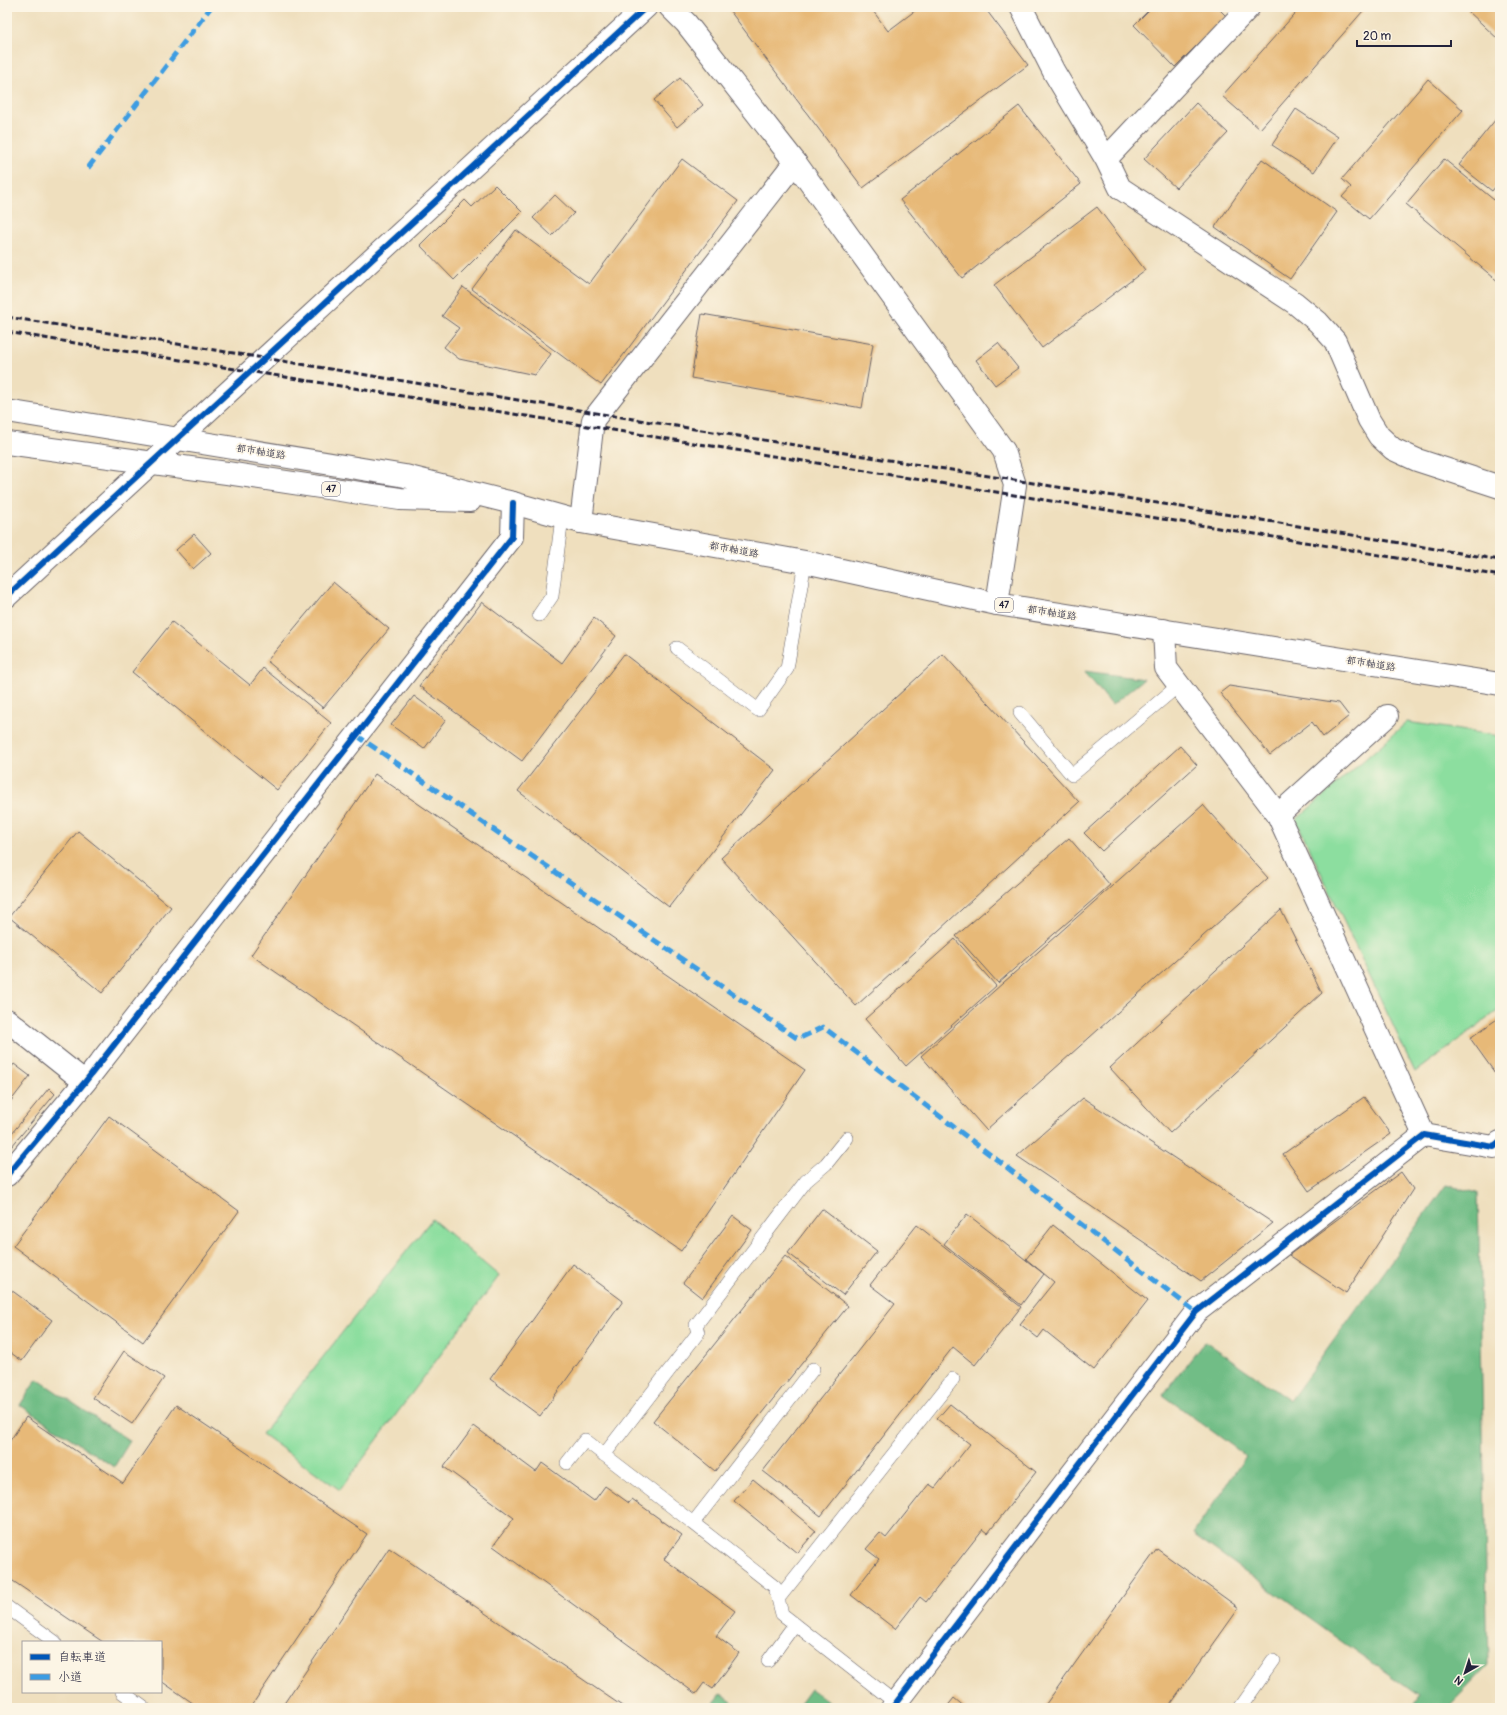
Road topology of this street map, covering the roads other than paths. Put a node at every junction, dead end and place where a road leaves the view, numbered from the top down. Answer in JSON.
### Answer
{"nodes":[{"id":1,"x":646,"y":7,"type":"edge"},
{"id":2,"x":670,"y":7,"type":"edge"},
{"id":3,"x":1021,"y":7,"type":"edge"},
{"id":4,"x":1249,"y":7,"type":"edge"},
{"id":5,"x":1106,"y":159,"type":"junction"},
{"id":6,"x":795,"y":162,"type":"junction"},
{"id":7,"x":7,"y":411,"type":"edge"},
{"id":8,"x":177,"y":440,"type":"junction"},
{"id":9,"x":7,"y":443,"type":"edge"},
{"id":10,"x":151,"y":462,"type":"junction"},
{"id":11,"x":1500,"y":487,"type":"edge"},
{"id":12,"x":513,"y":502,"type":"junction"},
{"id":13,"x":572,"y":520,"type":"junction"},
{"id":14,"x":805,"y":562,"type":"junction"},
{"id":15,"x":7,"y":596,"type":"edge"},
{"id":16,"x":997,"y":604,"type":"junction"},
{"id":17,"x":539,"y":615,"type":"dead end"},
{"id":18,"x":1164,"y":630,"type":"junction"},
{"id":19,"x":677,"y":648,"type":"dead end"},
{"id":20,"x":1179,"y":684,"type":"junction"},
{"id":21,"x":1500,"y":684,"type":"edge"},
{"id":22,"x":1020,"y":713,"type":"dead end"},
{"id":23,"x":1387,"y":716,"type":"dead end"},
{"id":24,"x":1278,"y":814,"type":"junction"},
{"id":25,"x":7,"y":1020,"type":"edge"},
{"id":26,"x":85,"y":1082,"type":"junction"},
{"id":27,"x":1424,"y":1135,"type":"junction"},
{"id":28,"x":847,"y":1138,"type":"dead end"},
{"id":29,"x":1498,"y":1148,"type":"edge"},
{"id":30,"x":7,"y":1175,"type":"edge"},
{"id":31,"x":813,"y":1369,"type":"dead end"},
{"id":32,"x":953,"y":1379,"type":"dead end"},
{"id":33,"x":604,"y":1455,"type":"junction"},
{"id":34,"x":567,"y":1463,"type":"dead end"},
{"id":35,"x":693,"y":1524,"type":"junction"},
{"id":36,"x":778,"y":1599,"type":"junction"},
{"id":37,"x":7,"y":1607,"type":"edge"},
{"id":38,"x":796,"y":1624,"type":"junction"},
{"id":39,"x":54,"y":1641,"type":"edge"},
{"id":40,"x":768,"y":1661,"type":"dead end"},
{"id":41,"x":1273,"y":1661,"type":"dead end"},
{"id":42,"x":123,"y":1693,"type":"edge"},
{"id":43,"x":894,"y":1706,"type":"edge"},
{"id":44,"x":144,"y":1708,"type":"edge"},
{"id":45,"x":1240,"y":1708,"type":"edge"}],
"edges":[{"from":1,"to":8,"type":"street"},
{"from":2,"to":6,"type":"street"},
{"from":3,"to":5,"type":"street"},
{"from":4,"to":5,"type":"street"},
{"from":5,"to":11,"type":"street"},
{"from":6,"to":13,"type":"street"},
{"from":6,"to":16,"type":"street"},
{"from":7,"to":8,"type":"street","name":"都市軸道路","number":"47"},
{"from":8,"to":10,"type":"street"},
{"from":8,"to":12,"type":"street","name":"都市軸道路","number":"47"},
{"from":9,"to":10,"type":"street","name":"都市軸道路","number":"47"},
{"from":10,"to":12,"type":"street","name":"都市軸道路","number":"47"},
{"from":10,"to":15,"type":"street"},
{"from":12,"to":13,"type":"street","name":"都市軸道路","number":"47"},
{"from":12,"to":26,"type":"street"},
{"from":13,"to":14,"type":"street","name":"都市軸道路","number":"47"},
{"from":13,"to":17,"type":"lane"},
{"from":14,"to":16,"type":"street","name":"都市軸道路","number":"47"},
{"from":14,"to":19,"type":"lane"},
{"from":16,"to":18,"type":"street","name":"都市軸道路","number":"47"},
{"from":18,"to":20,"type":"street"},
{"from":18,"to":21,"type":"street","name":"都市軸道路","number":"47"},
{"from":20,"to":22,"type":"lane"},
{"from":20,"to":24,"type":"street"},
{"from":23,"to":24,"type":"street"},
{"from":24,"to":27,"type":"street"},
{"from":25,"to":26,"type":"street"},
{"from":26,"to":30,"type":"street"},
{"from":27,"to":29,"type":"street"},
{"from":27,"to":43,"type":"street"},
{"from":28,"to":33,"type":"lane"},
{"from":31,"to":35,"type":"lane"},
{"from":32,"to":36,"type":"lane"},
{"from":33,"to":34,"type":"lane"},
{"from":33,"to":35,"type":"lane"},
{"from":35,"to":36,"type":"lane"},
{"from":36,"to":38,"type":"lane"},
{"from":37,"to":39,"type":"lane"},
{"from":38,"to":40,"type":"lane"},
{"from":38,"to":43,"type":"lane"},
{"from":41,"to":45,"type":"lane"},
{"from":42,"to":44,"type":"lane"}]}
